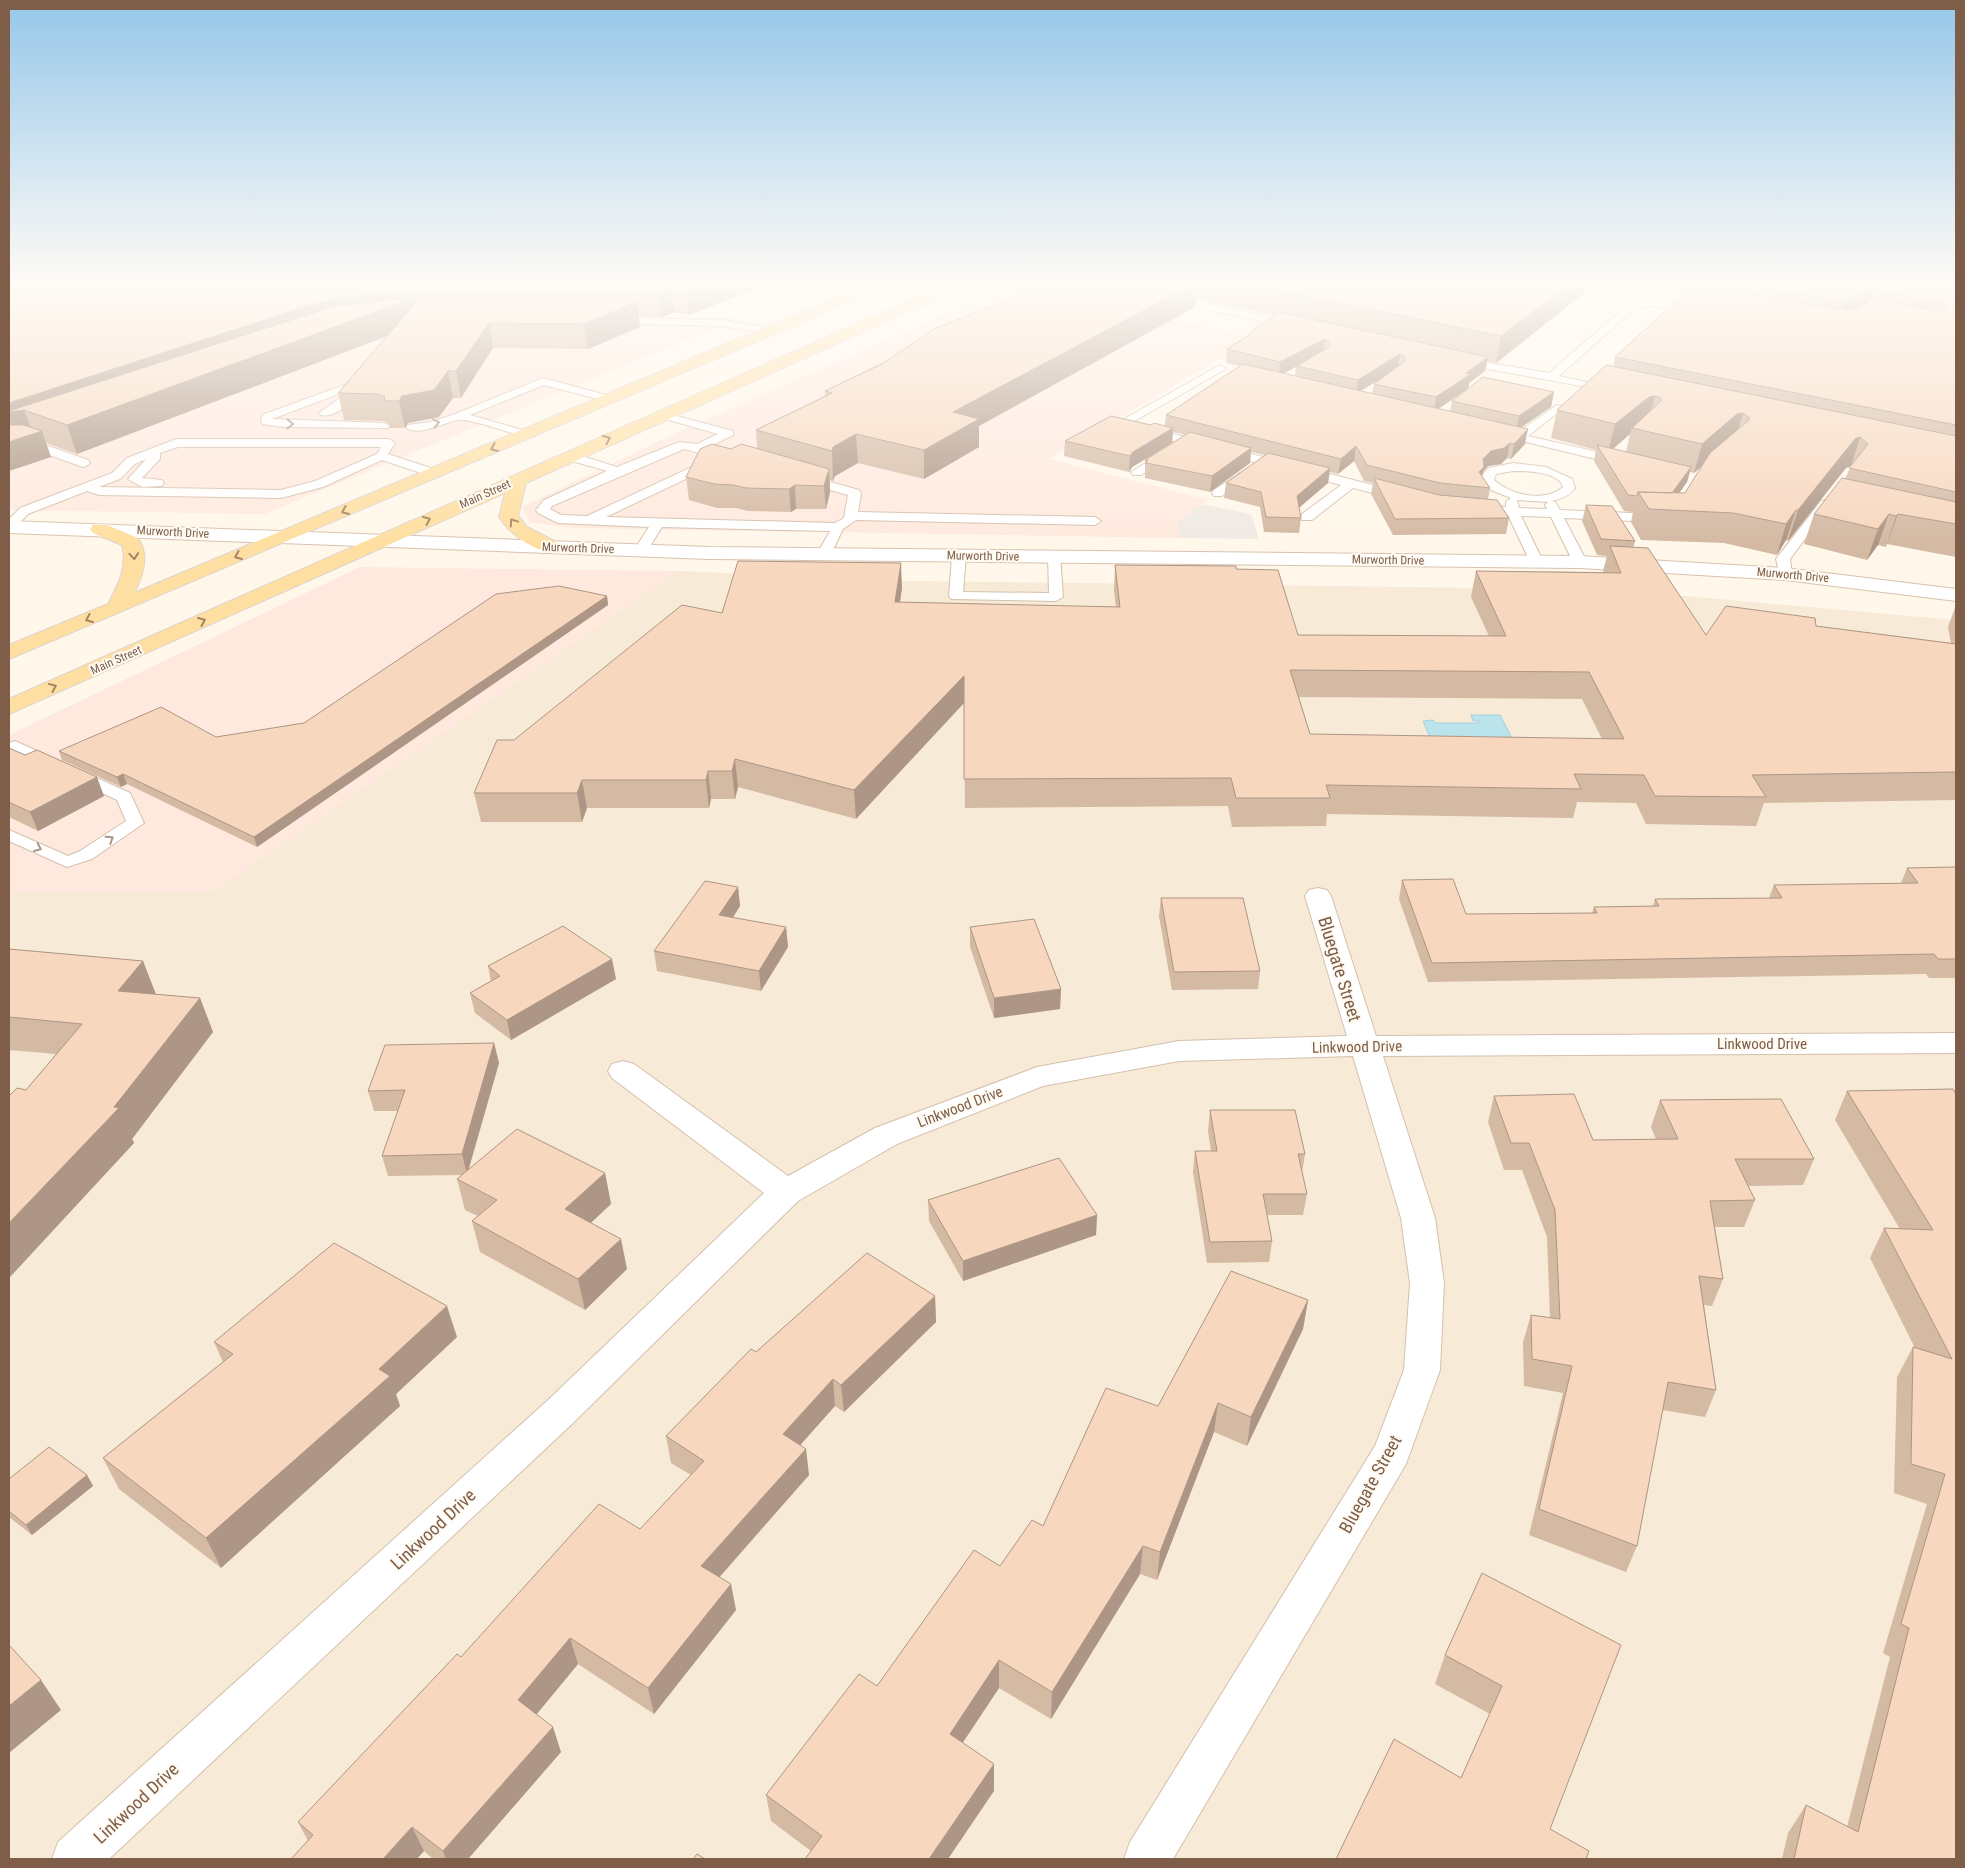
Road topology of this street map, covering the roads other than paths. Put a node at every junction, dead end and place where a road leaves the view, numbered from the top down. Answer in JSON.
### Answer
{"nodes":[{"id":1,"x":680,"y":369,"type":"edge"},
{"id":2,"x":766,"y":369,"type":"edge"},
{"id":3,"x":1225,"y":369,"type":"edge"},
{"id":4,"x":1509,"y":369,"type":"edge"},
{"id":5,"x":1560,"y":369,"type":"edge"},
{"id":6,"x":1551,"y":377,"type":"junction"},
{"id":7,"x":1618,"y":392,"type":"edge"},
{"id":8,"x":610,"y":399,"type":"junction"},
{"id":9,"x":1557,"y":408,"type":"edge"},
{"id":10,"x":325,"y":413,"type":"dead end"},
{"id":11,"x":662,"y":415,"type":"junction"},
{"id":12,"x":458,"y":416,"type":"junction"},
{"id":13,"x":1121,"y":424,"type":"junction"},
{"id":14,"x":1108,"y":425,"type":"edge"},
{"id":15,"x":384,"y":426,"type":"edge"},
{"id":16,"x":412,"y":426,"type":"edge"},
{"id":17,"x":1492,"y":431,"type":"edge"},
{"id":18,"x":526,"y":434,"type":"junction"},
{"id":19,"x":1519,"y":437,"type":"junction"},
{"id":20,"x":1187,"y":441,"type":"junction"},
{"id":21,"x":1626,"y":446,"type":"edge"},
{"id":22,"x":9,"y":447,"type":"edge"},
{"id":23,"x":166,"y":447,"type":"junction"},
{"id":24,"x":699,"y":448,"type":"junction"},
{"id":25,"x":381,"y":456,"type":"junction"},
{"id":26,"x":569,"y":456,"type":"junction"},
{"id":27,"x":723,"y":456,"type":"junction"},
{"id":28,"x":1612,"y":459,"type":"junction"},
{"id":29,"x":742,"y":461,"type":"edge"},
{"id":30,"x":1263,"y":461,"type":"junction"},
{"id":31,"x":84,"y":463,"type":"dead end"},
{"id":32,"x":1631,"y":463,"type":"edge"},
{"id":33,"x":670,"y":468,"type":"dead end"},
{"id":34,"x":622,"y":472,"type":"junction"},
{"id":35,"x":688,"y":472,"type":"junction"},
{"id":36,"x":1137,"y":472,"type":"edge"},
{"id":37,"x":434,"y":473,"type":"junction"},
{"id":38,"x":789,"y":474,"type":"edge"},
{"id":39,"x":518,"y":479,"type":"junction"},
{"id":40,"x":648,"y":479,"type":"dead end"},
{"id":41,"x":1351,"y":483,"type":"junction"},
{"id":42,"x":319,"y":484,"type":"junction"},
{"id":43,"x":664,"y":484,"type":"junction"},
{"id":44,"x":87,"y":487,"type":"junction"},
{"id":45,"x":624,"y":490,"type":"dead end"},
{"id":46,"x":1218,"y":493,"type":"edge"},
{"id":47,"x":641,"y":495,"type":"junction"},
{"id":48,"x":1512,"y":495,"type":"junction"},
{"id":49,"x":1408,"y":498,"type":"edge"},
{"id":50,"x":1546,"y":498,"type":"junction"},
{"id":51,"x":1833,"y":499,"type":"edge"},
{"id":52,"x":598,"y":503,"type":"dead end"},
{"id":53,"x":614,"y":508,"type":"junction"},
{"id":54,"x":1465,"y":509,"type":"edge"},
{"id":55,"x":1513,"y":512,"type":"junction"},
{"id":56,"x":1557,"y":514,"type":"junction"},
{"id":57,"x":851,"y":516,"type":"junction"},
{"id":58,"x":1307,"y":517,"type":"dead end"},
{"id":59,"x":1670,"y":519,"type":"edge"},
{"id":60,"x":590,"y":520,"type":"junction"},
{"id":61,"x":1095,"y":521,"type":"dead end"},
{"id":62,"x":658,"y":523,"type":"junction"},
{"id":63,"x":9,"y":526,"type":"edge"},
{"id":64,"x":838,"y":527,"type":"junction"},
{"id":65,"x":100,"y":529,"type":"junction"},
{"id":66,"x":283,"y":537,"type":"junction"},
{"id":67,"x":382,"y":539,"type":"junction"},
{"id":68,"x":550,"y":547,"type":"junction"},
{"id":69,"x":641,"y":550,"type":"junction"},
{"id":70,"x":824,"y":554,"type":"junction"},
{"id":71,"x":959,"y":556,"type":"junction"},
{"id":72,"x":1055,"y":557,"type":"junction"},
{"id":73,"x":1536,"y":561,"type":"junction"},
{"id":74,"x":1580,"y":562,"type":"junction"},
{"id":75,"x":1785,"y":574,"type":"junction"},
{"id":76,"x":1956,"y":594,"type":"edge"},
{"id":77,"x":116,"y":608,"type":"junction"},
{"id":78,"x":9,"y":653,"type":"edge"},
{"id":79,"x":9,"y":707,"type":"edge"},
{"id":80,"x":15,"y":746,"type":"dead end"},
{"id":81,"x":9,"y":835,"type":"edge"},
{"id":82,"x":1318,"y":896,"type":"dead end"},
{"id":83,"x":1956,"y":1043,"type":"edge"},
{"id":84,"x":1364,"y":1046,"type":"junction"},
{"id":85,"x":623,"y":1071,"type":"dead end"},
{"id":86,"x":786,"y":1192,"type":"junction"},
{"id":87,"x":75,"y":1859,"type":"edge"},
{"id":88,"x":1147,"y":1859,"type":"edge"}],
"edges":[{"from":1,"to":8,"type":"main road"},
{"from":2,"to":11,"type":"main road","name":"Main Street"},
{"from":3,"to":13,"type":"lane"},
{"from":4,"to":6,"type":"lane"},
{"from":5,"to":6,"type":"lane"},
{"from":6,"to":7,"type":"lane"},
{"from":8,"to":12,"type":"lane"},
{"from":8,"to":18,"type":"main road"},
{"from":9,"to":19,"type":"lane"},
{"from":10,"to":15,"type":"lane","one_way":true},
{"from":11,"to":24,"type":"lane"},
{"from":26,"to":11,"type":"main road","name":"Main Street","one_way":true},
{"from":16,"to":12,"type":"lane","one_way":true},
{"from":12,"to":18,"type":"lane"},
{"from":13,"to":14,"type":"lane"},
{"from":13,"to":20,"type":"lane"},
{"from":17,"to":19,"type":"lane"},
{"from":18,"to":37,"type":"main road","one_way":true},
{"from":19,"to":28,"type":"lane"},
{"from":20,"to":30,"type":"lane"},
{"from":20,"to":36,"type":"lane"},
{"from":21,"to":28,"type":"lane"},
{"from":22,"to":31,"type":"lane"},
{"from":23,"to":25,"type":"lane"},
{"from":23,"to":42,"type":"lane"},
{"from":23,"to":44,"type":"lane"},
{"from":24,"to":27,"type":"lane"},
{"from":24,"to":34,"type":"lane"},
{"from":25,"to":37,"type":"lane"},
{"from":25,"to":42,"type":"lane"},
{"from":26,"to":34,"type":"lane"},
{"from":26,"to":39,"type":"main road","name":"Main Street"},
{"from":27,"to":29,"type":"lane"},
{"from":27,"to":35,"type":"lane"},
{"from":28,"to":32,"type":"lane"},
{"from":30,"to":41,"type":"lane"},
{"from":30,"to":46,"type":"lane"},
{"from":33,"to":35,"type":"lane"},
{"from":34,"to":60,"type":"lane"},
{"from":35,"to":43,"type":"lane"},
{"from":37,"to":66,"type":"main road","one_way":true},
{"from":38,"to":57,"type":"lane"},
{"from":67,"to":39,"type":"main road","name":"Main Street","one_way":true},
{"from":68,"to":39,"type":"main road","one_way":true},
{"from":40,"to":43,"type":"lane"},
{"from":41,"to":49,"type":"lane"},
{"from":41,"to":58,"type":"lane"},
{"from":42,"to":44,"type":"lane"},
{"from":43,"to":47,"type":"lane"},
{"from":44,"to":63,"type":"lane"},
{"from":45,"to":47,"type":"lane"},
{"from":47,"to":53,"type":"lane"},
{"from":48,"to":50,"type":"lane"},
{"from":48,"to":50,"type":"lane"},
{"from":48,"to":55,"type":"lane"},
{"from":50,"to":56,"type":"lane"},
{"from":51,"to":75,"type":"lane"},
{"from":52,"to":53,"type":"lane"},
{"from":53,"to":60,"type":"lane"},
{"from":54,"to":55,"type":"lane"},
{"from":55,"to":56,"type":"lane"},
{"from":55,"to":73,"type":"lane"},
{"from":56,"to":59,"type":"lane"},
{"from":56,"to":74,"type":"lane"},
{"from":57,"to":61,"type":"lane"},
{"from":57,"to":64,"type":"lane"},
{"from":60,"to":62,"type":"lane"},
{"from":62,"to":64,"type":"lane"},
{"from":62,"to":69,"type":"lane"},
{"from":63,"to":65,"type":"street","name":"Murworth Drive"},
{"from":64,"to":70,"type":"lane"},
{"from":65,"to":66,"type":"street","name":"Murworth Drive"},
{"from":65,"to":77,"type":"main road","one_way":true},
{"from":66,"to":67,"type":"street","name":"Murworth Drive"},
{"from":66,"to":77,"type":"main road","one_way":true},
{"from":67,"to":68,"type":"street","name":"Murworth Drive"},
{"from":79,"to":67,"type":"main road","name":"Main Street","one_way":true},
{"from":68,"to":69,"type":"street","name":"Murworth Drive"},
{"from":69,"to":70,"type":"street","name":"Murworth Drive"},
{"from":70,"to":71,"type":"street","name":"Murworth Drive"},
{"from":71,"to":72,"type":"street","name":"Murworth Drive"},
{"from":71,"to":72,"type":"lane"},
{"from":72,"to":73,"type":"street","name":"Murworth Drive"},
{"from":73,"to":74,"type":"street","name":"Murworth Drive"},
{"from":74,"to":75,"type":"street","name":"Murworth Drive"},
{"from":75,"to":76,"type":"street","name":"Murworth Drive"},
{"from":77,"to":78,"type":"main road","one_way":true},
{"from":81,"to":80,"type":"lane","one_way":true},
{"from":82,"to":84,"type":"street","name":"Bluegate Street"},
{"from":83,"to":84,"type":"street","name":"Linkwood Drive"},
{"from":84,"to":86,"type":"street","name":"Linkwood Drive"},
{"from":84,"to":88,"type":"street","name":"Bluegate Street"},
{"from":85,"to":86,"type":"street"},
{"from":86,"to":87,"type":"street","name":"Linkwood Drive"}]}
